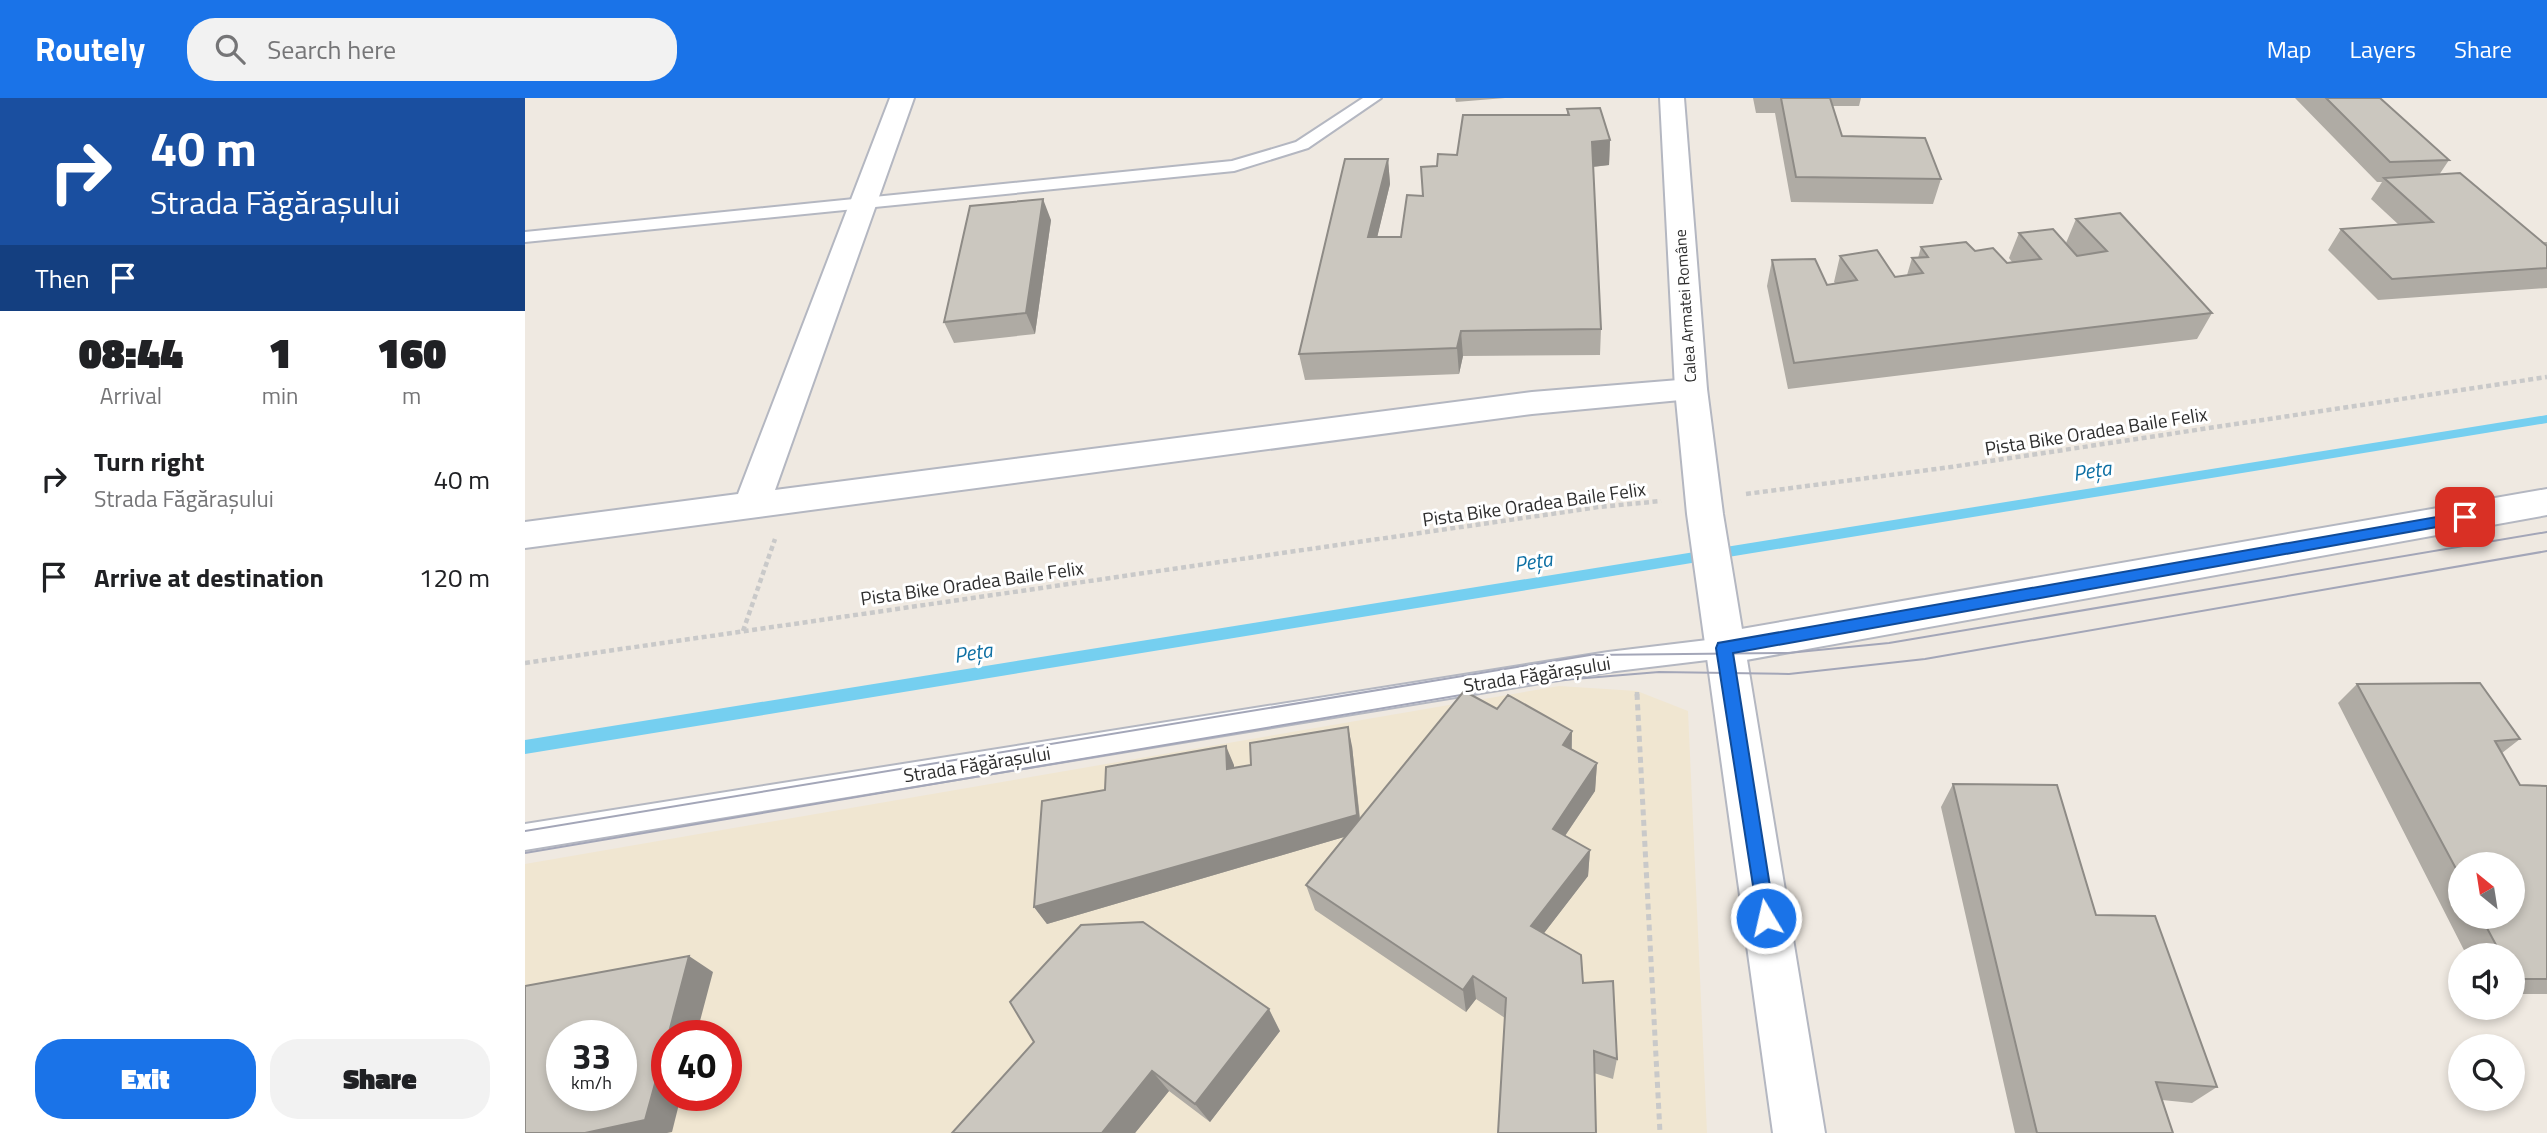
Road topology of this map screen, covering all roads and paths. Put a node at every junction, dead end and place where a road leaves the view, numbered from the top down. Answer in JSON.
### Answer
{"nodes":[{"id":1,"x":902,"y":98,"type":"edge"},
{"id":2,"x":1373,"y":98,"type":"edge"},
{"id":3,"x":1672,"y":98,"type":"edge"},
{"id":4,"x":865,"y":201,"type":"junction"},
{"id":5,"x":525,"y":237,"type":"edge"},
{"id":6,"x":2547,"y":377,"type":"edge"},
{"id":7,"x":1691,"y":390,"type":"junction"},
{"id":8,"x":2547,"y":502,"type":"edge"},
{"id":9,"x":753,"y":504,"type":"junction"},
{"id":10,"x":1704,"y":505,"type":"junction"},
{"id":11,"x":525,"y":535,"type":"edge"},
{"id":12,"x":1722,"y":634,"type":"junction"},
{"id":13,"x":525,"y":663,"type":"edge"},
{"id":14,"x":1637,"y":691,"type":"dead end"},
{"id":15,"x":525,"y":837,"type":"edge"},
{"id":16,"x":1660,"y":1133,"type":"edge"},
{"id":17,"x":1799,"y":1133,"type":"edge"}],
"edges":[{"from":1,"to":4,"type":"street"},
{"from":2,"to":4,"type":"lane"},
{"from":3,"to":7,"type":"street","name":"Calea Armatei Române"},
{"from":4,"to":5,"type":"lane"},
{"from":4,"to":9,"type":"street"},
{"from":6,"to":10,"type":"path","name":"Pista Bike Oradea Baile Felix"},
{"from":7,"to":9,"type":"street"},
{"from":7,"to":10,"type":"street","name":"Calea Armatei Române"},
{"from":8,"to":12,"type":"street","name":"Strada Făgărașului"},
{"from":9,"to":11,"type":"street"},
{"from":10,"to":12,"type":"street","name":"Calea Armatei Române"},
{"from":10,"to":13,"type":"path","name":"Pista Bike Oradea Baile Felix"},
{"from":12,"to":15,"type":"lane","name":"Strada Făgărașului"},
{"from":12,"to":17,"type":"street","name":"Calea Armatei Române"},
{"from":14,"to":16,"type":"path"}]}
